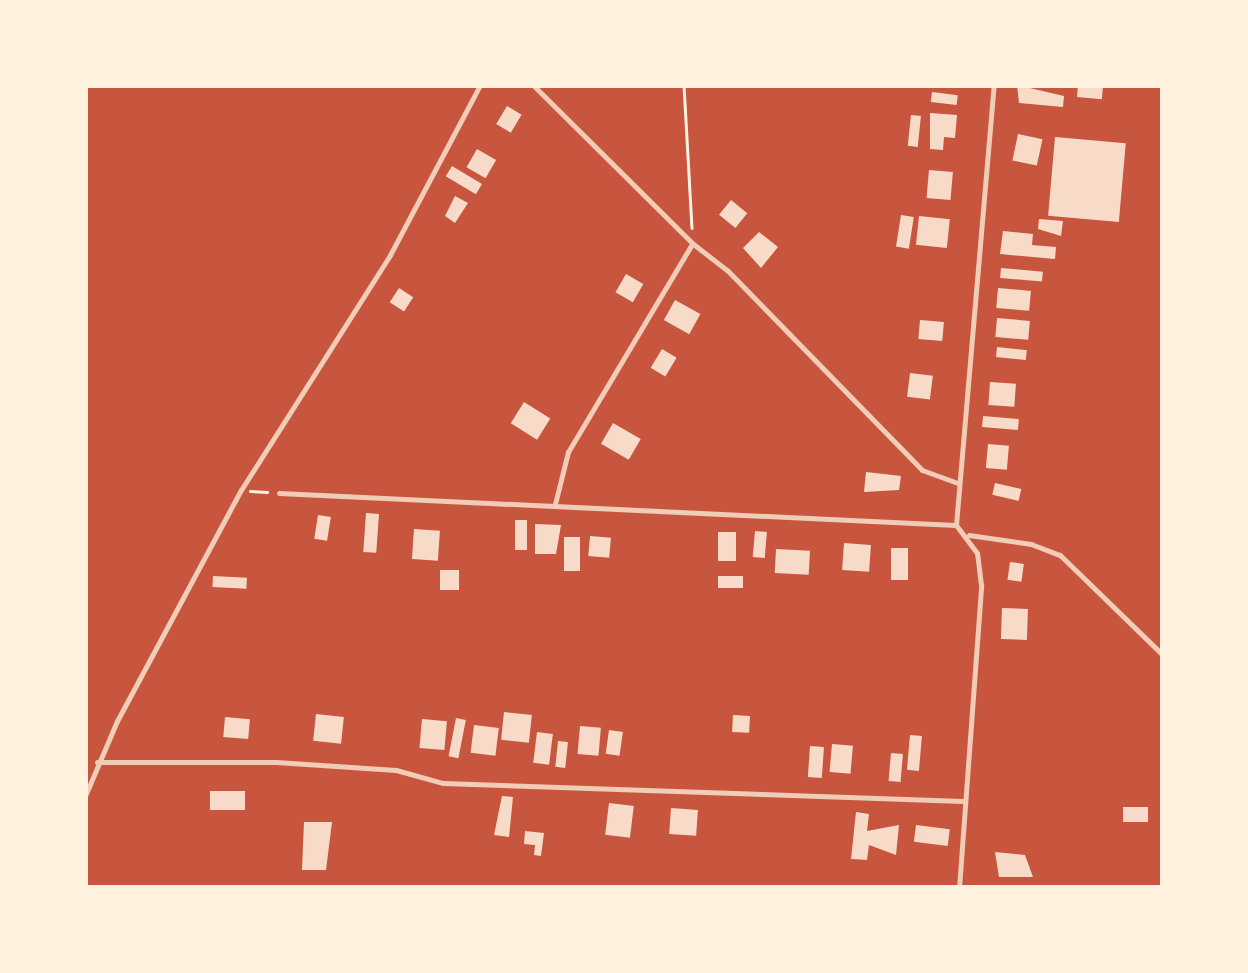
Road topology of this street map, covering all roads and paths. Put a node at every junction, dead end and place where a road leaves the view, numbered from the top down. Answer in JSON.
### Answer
{"nodes":[{"id":1,"x":480,"y":85,"type":"edge"},
{"id":2,"x":533,"y":85,"type":"edge"},
{"id":3,"x":684,"y":85,"type":"edge"},
{"id":4,"x":994,"y":85,"type":"edge"},
{"id":5,"x":692,"y":243,"type":"junction"},
{"id":6,"x":958,"y":483,"type":"junction"},
{"id":7,"x":241,"y":490,"type":"junction"},
{"id":8,"x":279,"y":493,"type":"joint"},
{"id":9,"x":555,"y":504,"type":"junction"},
{"id":10,"x":956,"y":524,"type":"junction"},
{"id":11,"x":969,"y":535,"type":"junction"},
{"id":12,"x":1163,"y":655,"type":"edge"},
{"id":13,"x":97,"y":762,"type":"junction"},
{"id":14,"x":85,"y":796,"type":"edge"},
{"id":15,"x":963,"y":801,"type":"junction"},
{"id":16,"x":958,"y":888,"type":"edge"}],
"edges":[{"from":1,"to":7,"type":"street"},
{"from":2,"to":5,"type":"street"},
{"from":3,"to":5,"type":"path"},
{"from":4,"to":6,"type":"street"},
{"from":5,"to":6,"type":"street"},
{"from":5,"to":9,"type":"street"},
{"from":6,"to":10,"type":"street"},
{"from":7,"to":8,"type":"path"},
{"from":7,"to":13,"type":"street"},
{"from":8,"to":9,"type":"street"},
{"from":9,"to":10,"type":"street"},
{"from":10,"to":11,"type":"street"},
{"from":11,"to":12,"type":"street"},
{"from":11,"to":15,"type":"street"},
{"from":13,"to":14,"type":"street"},
{"from":13,"to":15,"type":"street"},
{"from":15,"to":16,"type":"street"}]}
